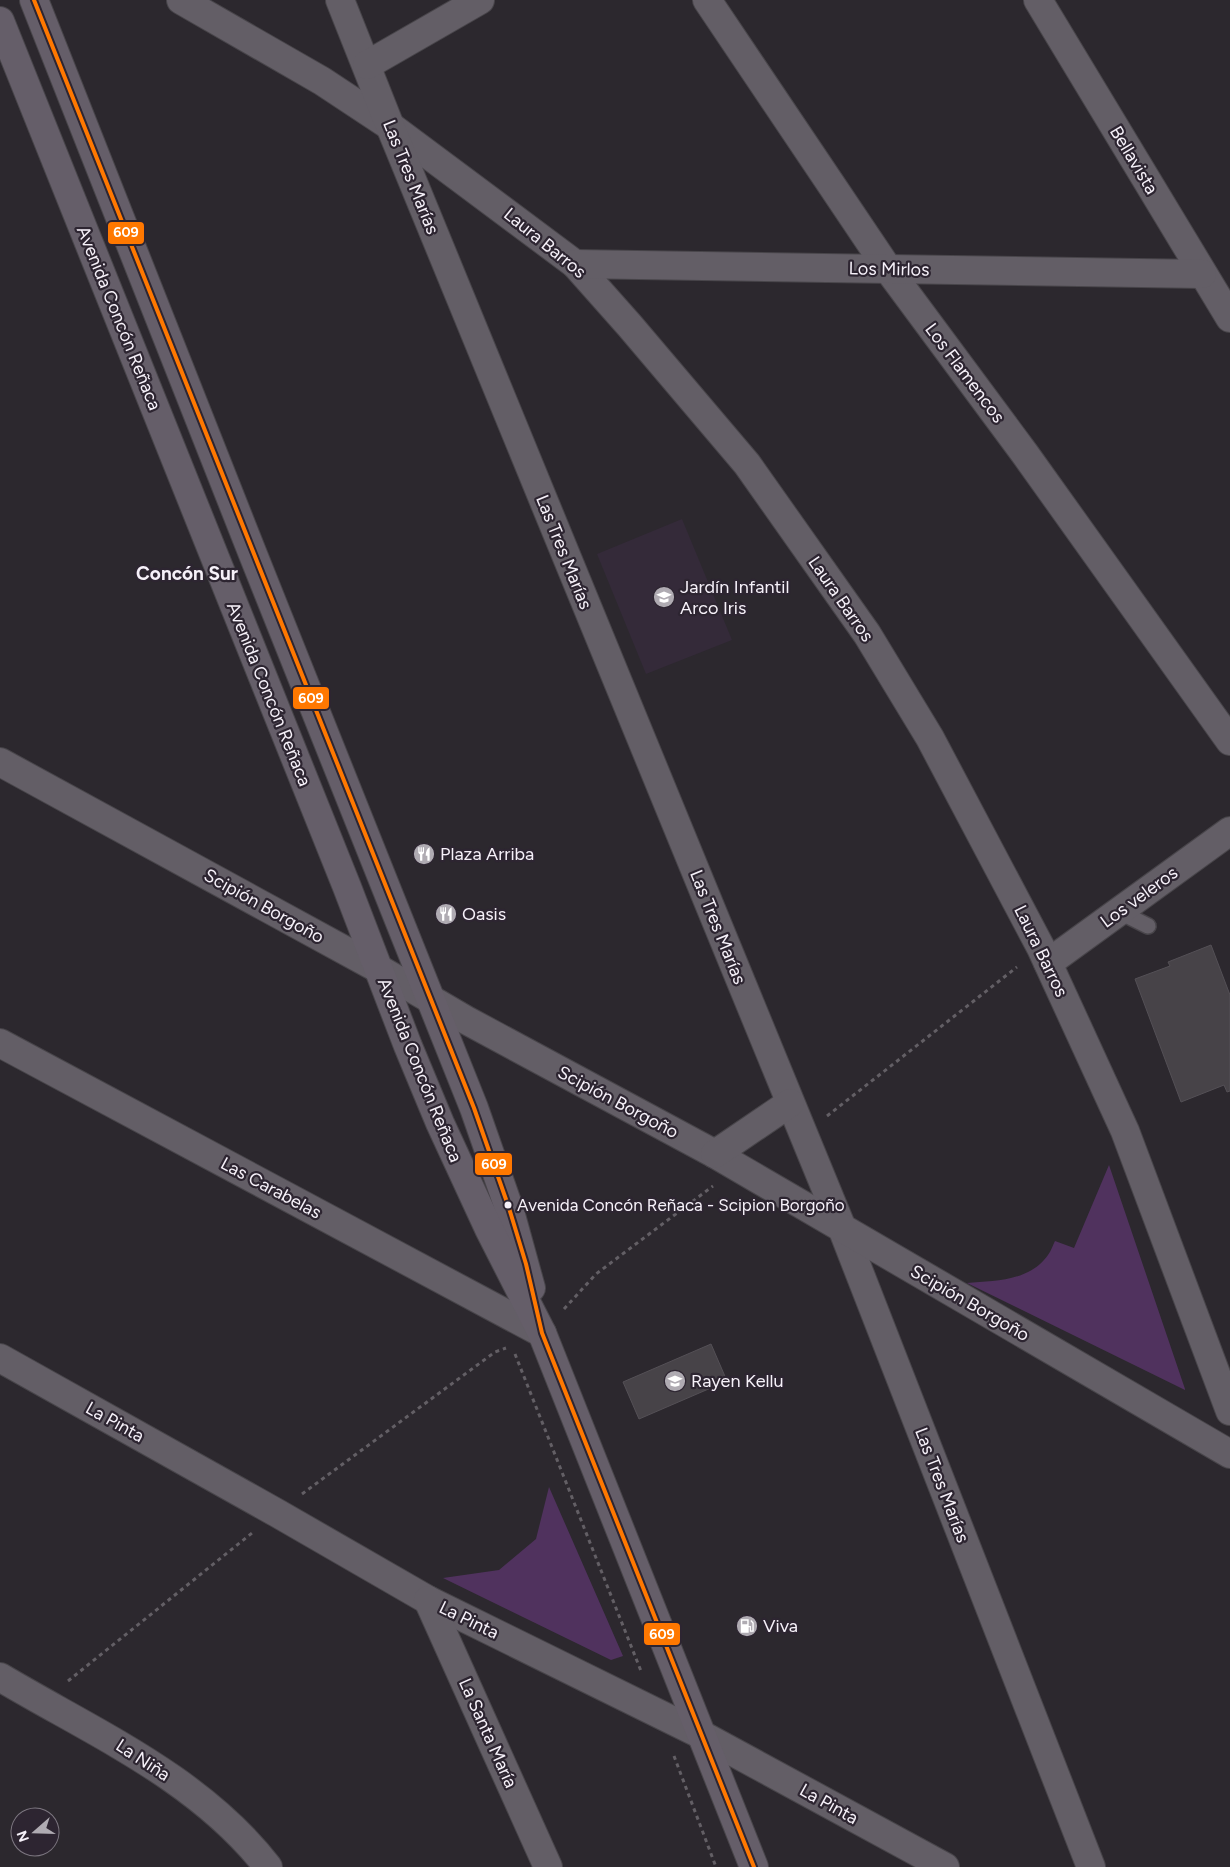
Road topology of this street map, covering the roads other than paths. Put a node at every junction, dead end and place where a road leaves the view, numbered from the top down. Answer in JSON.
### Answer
{"nodes":[{"id":1,"x":34,"y":0,"type":"edge"},
{"id":2,"x":181,"y":0,"type":"edge"},
{"id":3,"x":340,"y":0,"type":"edge"},
{"id":4,"x":480,"y":0,"type":"edge"},
{"id":5,"x":706,"y":0,"type":"edge"},
{"id":6,"x":1038,"y":0,"type":"edge"},
{"id":7,"x":0,"y":21,"type":"edge"},
{"id":8,"x":367,"y":65,"type":"junction"},
{"id":9,"x":390,"y":126,"type":"junction"},
{"id":10,"x":575,"y":264,"type":"junction"},
{"id":11,"x":888,"y":269,"type":"junction"},
{"id":12,"x":1202,"y":274,"type":"junction"},
{"id":13,"x":1230,"y":318,"type":"edge"},
{"id":14,"x":1230,"y":740,"type":"edge"},
{"id":15,"x":0,"y":762,"type":"edge"},
{"id":16,"x":1230,"y":831,"type":"edge"},
{"id":17,"x":1118,"y":911,"type":"junction"},
{"id":18,"x":1148,"y":926,"type":"dead end"},
{"id":19,"x":1044,"y":955,"type":"junction"},
{"id":20,"x":378,"y":969,"type":"junction"},
{"id":21,"x":430,"y":999,"type":"junction"},
{"id":22,"x":0,"y":1043,"type":"edge"},
{"id":23,"x":790,"y":1103,"type":"junction"},
{"id":24,"x":726,"y":1161,"type":"junction"},
{"id":25,"x":842,"y":1228,"type":"junction"},
{"id":26,"x":542,"y":1333,"type":"junction"},
{"id":27,"x":0,"y":1358,"type":"edge"},
{"id":28,"x":1230,"y":1411,"type":"edge"},
{"id":29,"x":1230,"y":1454,"type":"edge"},
{"id":30,"x":428,"y":1600,"type":"junction"},
{"id":31,"x":0,"y":1677,"type":"edge"},
{"id":32,"x":702,"y":1735,"type":"junction"},
{"id":33,"x":268,"y":1867,"type":"edge"},
{"id":34,"x":548,"y":1867,"type":"edge"},
{"id":35,"x":754,"y":1867,"type":"edge"},
{"id":36,"x":945,"y":1867,"type":"edge"},
{"id":37,"x":1091,"y":1867,"type":"edge"}],
"edges":[{"from":1,"to":21,"type":"main road","name":"Avenida Concón Reñaca"},
{"from":2,"to":9,"type":"street","name":"Laura Barros"},
{"from":3,"to":8,"type":"street","name":"Las Tres Marías"},
{"from":4,"to":8,"type":"street"},
{"from":5,"to":11,"type":"street","name":"Los Flamencos"},
{"from":6,"to":12,"type":"street","name":"Bellavista"},
{"from":7,"to":20,"type":"main road","name":"Avenida Concón Reñaca"},
{"from":8,"to":9,"type":"street","name":"Las Tres Marías"},
{"from":9,"to":10,"type":"street","name":"Laura Barros"},
{"from":9,"to":23,"type":"street","name":"Las Tres Marías"},
{"from":10,"to":11,"type":"street","name":"Los Mirlos"},
{"from":10,"to":19,"type":"street","name":"Laura Barros"},
{"from":11,"to":12,"type":"street","name":"Los Mirlos"},
{"from":11,"to":14,"type":"street","name":"Los Flamencos"},
{"from":12,"to":13,"type":"street","name":"Bellavista"},
{"from":15,"to":20,"type":"street","name":"Scipión Borgoño"},
{"from":16,"to":17,"type":"street","name":"Los veleros"},
{"from":17,"to":18,"type":"lane"},
{"from":17,"to":19,"type":"street","name":"Los veleros"},
{"from":19,"to":28,"type":"street","name":"Laura Barros"},
{"from":20,"to":21,"type":"street","name":"Scipión Borgoño"},
{"from":20,"to":26,"type":"main road","name":"Avenida Concón Reñaca"},
{"from":21,"to":24,"type":"street","name":"Scipión Borgoño"},
{"from":21,"to":26,"type":"main road","name":"Avenida Concón Reñaca"},
{"from":22,"to":26,"type":"street","name":"Las Carabelas"},
{"from":23,"to":24,"type":"street"},
{"from":23,"to":25,"type":"street","name":"Las Tres Marías"},
{"from":24,"to":25,"type":"street","name":"Scipión Borgoño"},
{"from":25,"to":29,"type":"street","name":"Scipión Borgoño"},
{"from":25,"to":37,"type":"street","name":"Las Tres Marías"},
{"from":26,"to":32,"type":"main road","name":"Avenida Concón Reñaca"},
{"from":27,"to":30,"type":"street","name":"La Pinta"},
{"from":30,"to":32,"type":"street","name":"La Pinta"},
{"from":30,"to":34,"type":"street","name":"La Santa María"},
{"from":31,"to":33,"type":"street","name":"La Niña"},
{"from":32,"to":35,"type":"main road","name":"Avenida Concón Reñaca"},
{"from":32,"to":36,"type":"street","name":"La Pinta"}]}
